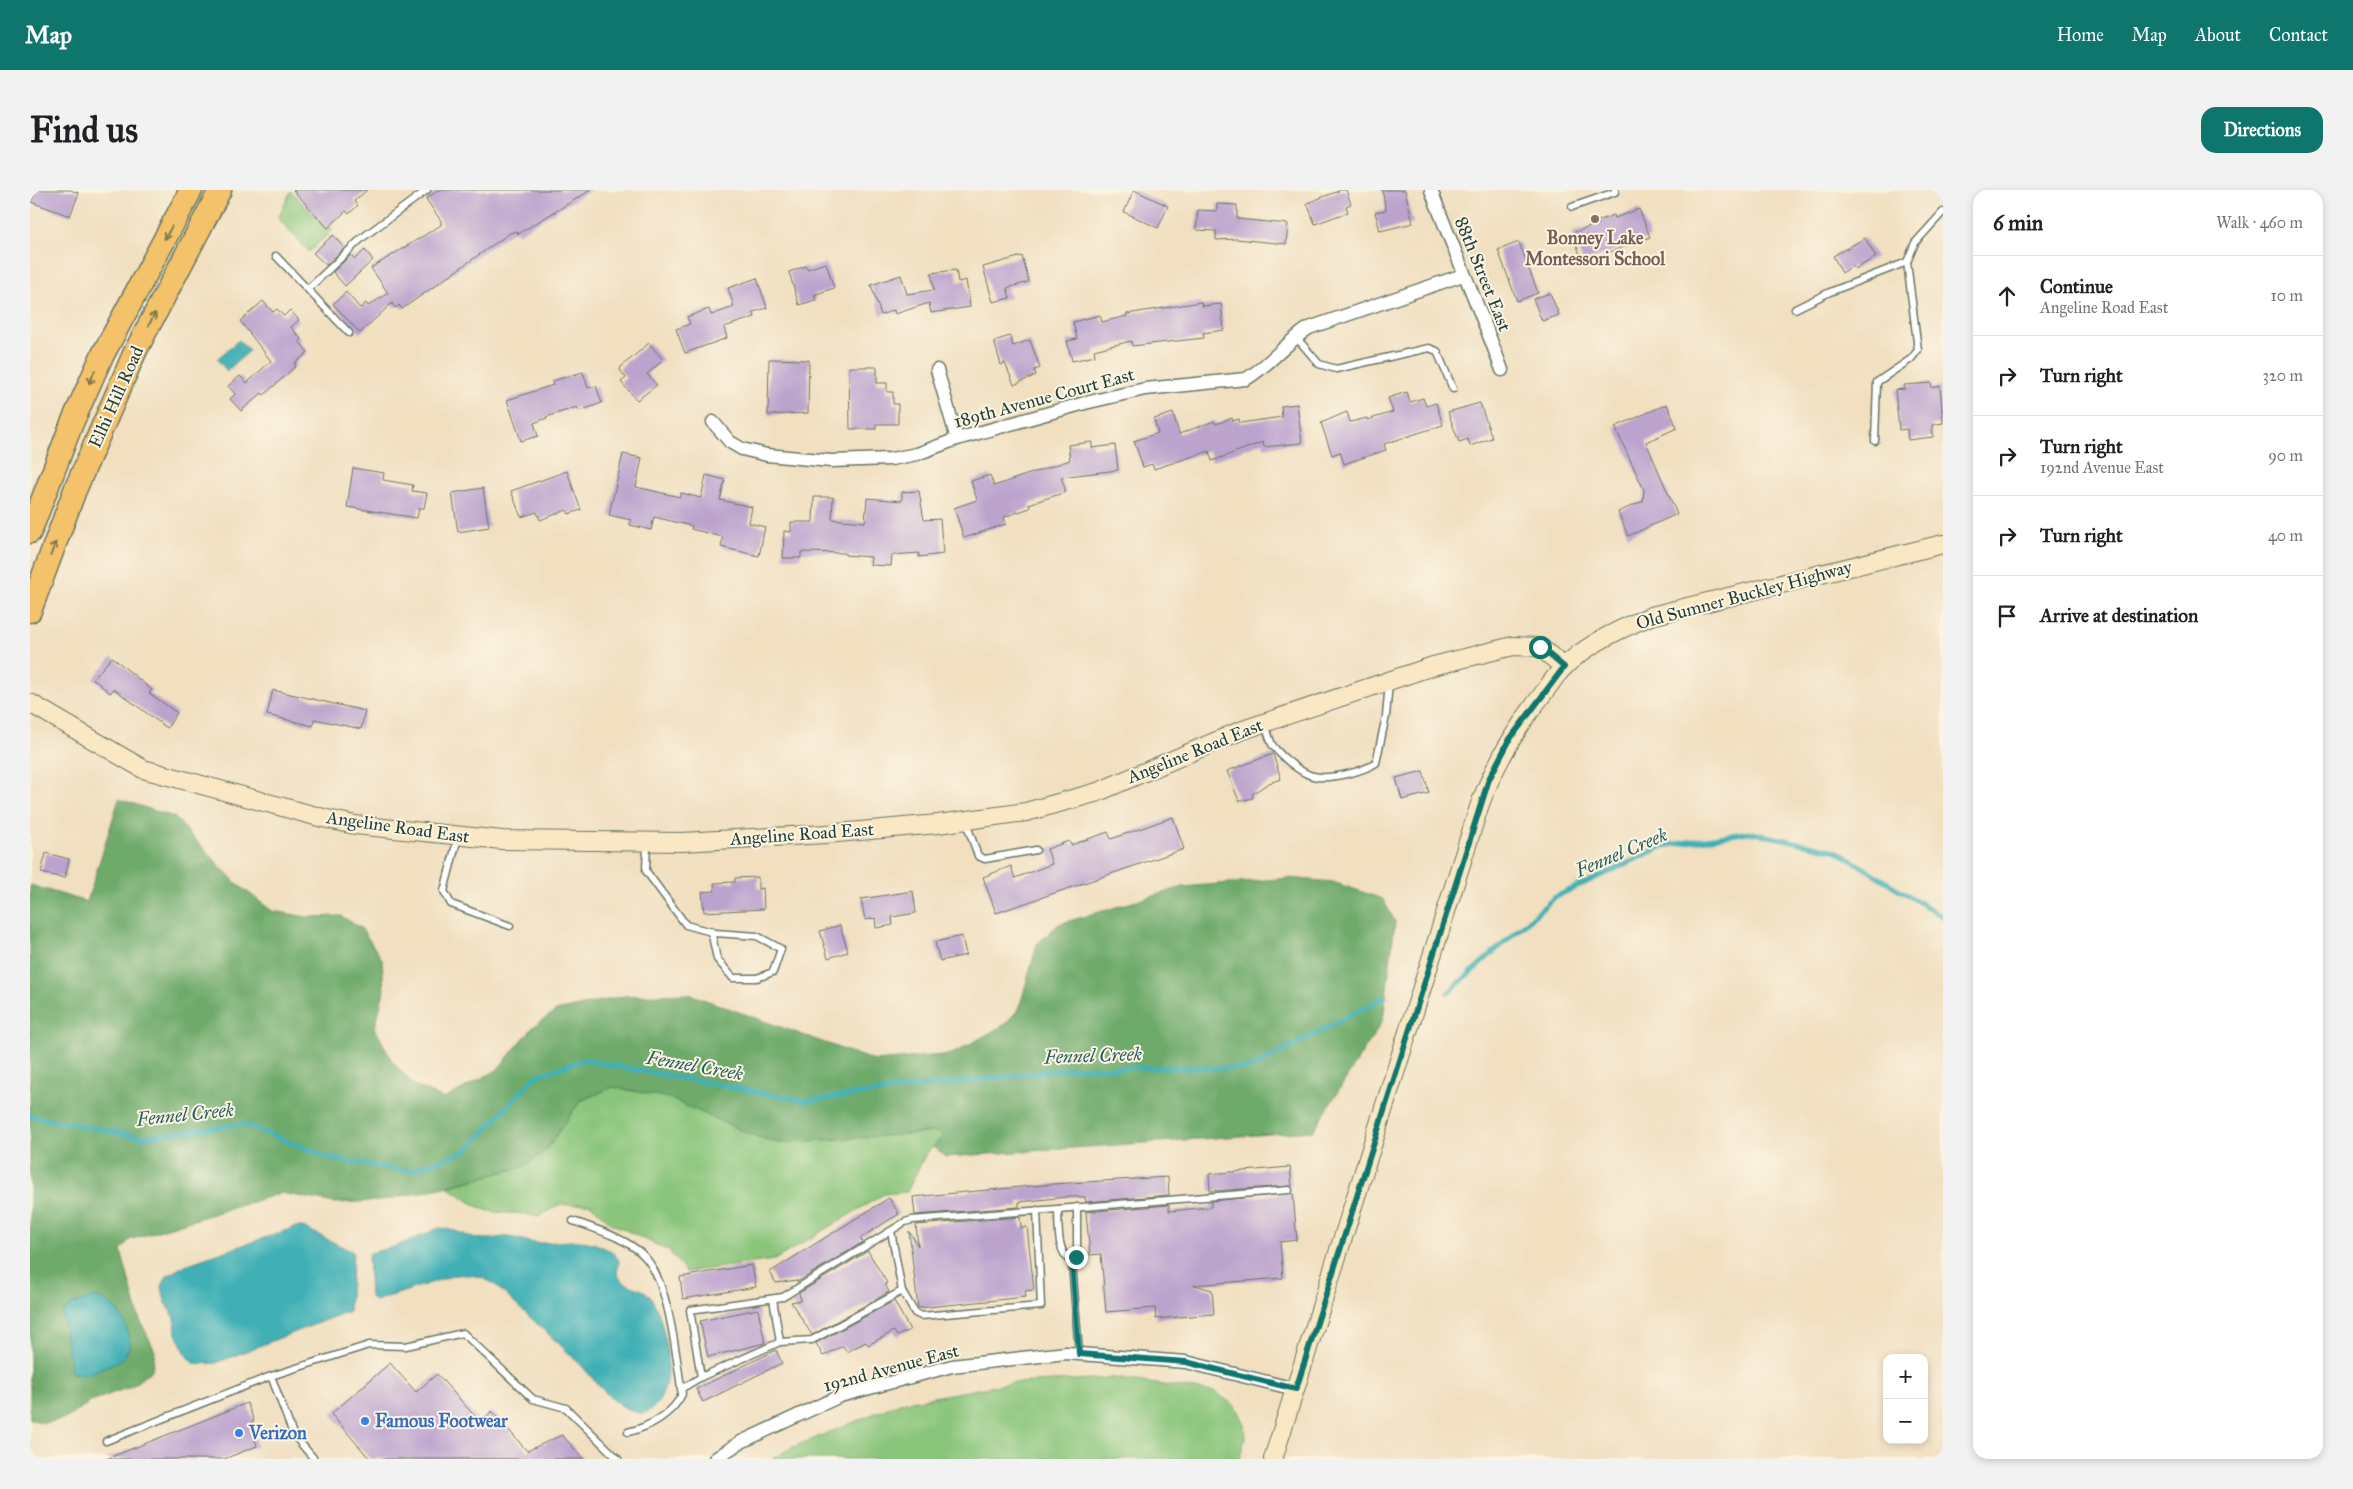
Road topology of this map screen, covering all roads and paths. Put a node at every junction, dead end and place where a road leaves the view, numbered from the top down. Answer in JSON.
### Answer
{"nodes":[{"id":1,"x":191,"y":190,"type":"edge"},
{"id":2,"x":220,"y":190,"type":"edge"},
{"id":3,"x":427,"y":190,"type":"edge"},
{"id":4,"x":1431,"y":190,"type":"edge"},
{"id":5,"x":1615,"y":190,"type":"edge"},
{"id":6,"x":1572,"y":207,"type":"dead end"},
{"id":7,"x":1943,"y":212,"type":"edge"},
{"id":8,"x":276,"y":256,"type":"dead end"},
{"id":9,"x":1906,"y":262,"type":"junction"},
{"id":10,"x":1463,"y":275,"type":"junction"},
{"id":11,"x":308,"y":289,"type":"junction"},
{"id":12,"x":1795,"y":309,"type":"dead end"},
{"id":13,"x":349,"y":333,"type":"dead end"},
{"id":14,"x":1296,"y":336,"type":"junction"},
{"id":15,"x":937,"y":370,"type":"dead end"},
{"id":16,"x":1502,"y":370,"type":"dead end"},
{"id":17,"x":1453,"y":389,"type":"dead end"},
{"id":18,"x":712,"y":422,"type":"dead end"},
{"id":19,"x":957,"y":439,"type":"junction"},
{"id":20,"x":1875,"y":441,"type":"dead end"},
{"id":21,"x":30,"y":532,"type":"edge"},
{"id":22,"x":1943,"y":544,"type":"edge"},
{"id":23,"x":30,"y":611,"type":"edge"},
{"id":24,"x":1564,"y":667,"type":"junction"},
{"id":25,"x":1390,"y":680,"type":"junction"},
{"id":26,"x":30,"y":703,"type":"edge"},
{"id":27,"x":1265,"y":723,"type":"junction"},
{"id":28,"x":966,"y":821,"type":"junction"},
{"id":29,"x":459,"y":836,"type":"junction"},
{"id":30,"x":647,"y":842,"type":"junction"},
{"id":31,"x":1036,"y":850,"type":"dead end"},
{"id":32,"x":510,"y":926,"type":"dead end"},
{"id":33,"x":711,"y":932,"type":"junction"},
{"id":34,"x":1289,"y":1190,"type":"dead end"},
{"id":35,"x":1077,"y":1207,"type":"junction"},
{"id":36,"x":1058,"y":1209,"type":"junction"},
{"id":37,"x":1037,"y":1210,"type":"junction"},
{"id":38,"x":573,"y":1222,"type":"dead end"},
{"id":39,"x":891,"y":1231,"type":"junction"},
{"id":40,"x":1072,"y":1263,"type":"junction"},
{"id":41,"x":902,"y":1291,"type":"junction"},
{"id":42,"x":773,"y":1299,"type":"junction"},
{"id":43,"x":780,"y":1342,"type":"junction"},
{"id":44,"x":1079,"y":1354,"type":"junction"},
{"id":45,"x":271,"y":1376,"type":"junction"},
{"id":46,"x":701,"y":1377,"type":"junction"},
{"id":47,"x":681,"y":1389,"type":"junction"},
{"id":48,"x":1296,"y":1389,"type":"junction"},
{"id":49,"x":628,"y":1432,"type":"dead end"},
{"id":50,"x":106,"y":1441,"type":"dead end"},
{"id":51,"x":314,"y":1459,"type":"edge"},
{"id":52,"x":618,"y":1459,"type":"edge"},
{"id":53,"x":715,"y":1459,"type":"edge"},
{"id":54,"x":1273,"y":1459,"type":"edge"}],
"edges":[{"from":1,"to":21,"type":"highway","name":"Elhi Hill Road","one_way":true},
{"from":23,"to":2,"type":"highway","name":"Elhi Hill Road","one_way":true},
{"from":3,"to":11,"type":"lane"},
{"from":4,"to":10,"type":"street","name":"88th Street East"},
{"from":5,"to":6,"type":"lane"},
{"from":7,"to":9,"type":"lane"},
{"from":8,"to":11,"type":"lane"},
{"from":9,"to":12,"type":"lane"},
{"from":9,"to":20,"type":"lane"},
{"from":10,"to":14,"type":"street","name":"189th Avenue Court East"},
{"from":10,"to":16,"type":"street","name":"88th Street East"},
{"from":11,"to":13,"type":"lane"},
{"from":14,"to":17,"type":"lane"},
{"from":14,"to":19,"type":"street","name":"189th Avenue Court East"},
{"from":15,"to":19,"type":"street"},
{"from":18,"to":19,"type":"street","name":"189th Avenue Court East"},
{"from":22,"to":24,"type":"street","name":"Old Sumner Buckley Highway"},
{"from":24,"to":25,"type":"street","name":"Angeline Road East"},
{"from":24,"to":48,"type":"street","name":"Old Sumner Buckley Highway"},
{"from":25,"to":27,"type":"street","name":"Angeline Road East"},
{"from":25,"to":27,"type":"lane"},
{"from":26,"to":29,"type":"street","name":"Angeline Road East"},
{"from":27,"to":28,"type":"street","name":"Angeline Road East"},
{"from":28,"to":30,"type":"street","name":"Angeline Road East"},
{"from":28,"to":31,"type":"lane"},
{"from":29,"to":30,"type":"street","name":"Angeline Road East"},
{"from":29,"to":32,"type":"lane"},
{"from":30,"to":33,"type":"lane"},
{"from":33,"to":33,"type":"lane"},
{"from":34,"to":35,"type":"lane"},
{"from":35,"to":36,"type":"lane"},
{"from":35,"to":40,"type":"lane"},
{"from":36,"to":37,"type":"lane"},
{"from":36,"to":40,"type":"lane"},
{"from":37,"to":39,"type":"lane"},
{"from":37,"to":41,"type":"lane"},
{"from":38,"to":47,"type":"lane"},
{"from":39,"to":41,"type":"lane"},
{"from":39,"to":42,"type":"lane"},
{"from":40,"to":44,"type":"lane"},
{"from":41,"to":43,"type":"lane"},
{"from":42,"to":43,"type":"lane"},
{"from":42,"to":46,"type":"lane"},
{"from":43,"to":46,"type":"lane"},
{"from":44,"to":48,"type":"street","name":"192nd Avenue East"},
{"from":44,"to":53,"type":"street","name":"192nd Avenue East"},
{"from":45,"to":50,"type":"lane"},
{"from":45,"to":51,"type":"lane"},
{"from":45,"to":52,"type":"lane"},
{"from":46,"to":47,"type":"lane"},
{"from":47,"to":49,"type":"lane"},
{"from":48,"to":54,"type":"street","name":"Old Sumner Buckley Highway"}]}
